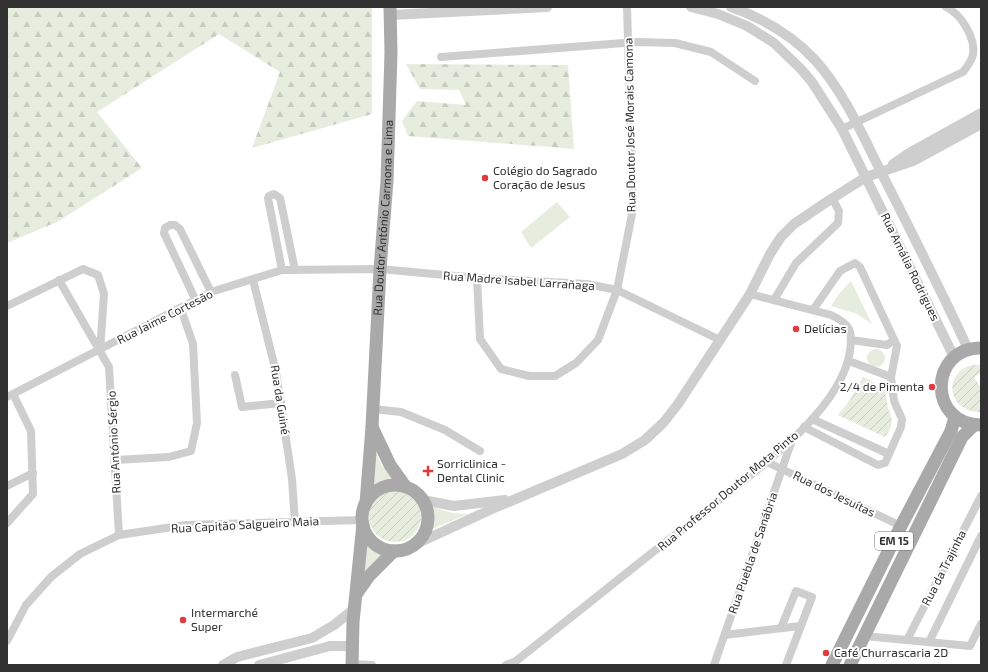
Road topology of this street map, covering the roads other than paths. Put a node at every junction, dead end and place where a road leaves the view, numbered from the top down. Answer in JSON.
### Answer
{"nodes":[{"id":1,"x":547,"y":7,"type":"edge"},
{"id":2,"x":627,"y":7,"type":"edge"},
{"id":3,"x":691,"y":7,"type":"edge"},
{"id":4,"x":732,"y":7,"type":"edge"},
{"id":5,"x":946,"y":7,"type":"edge"},
{"id":6,"x":390,"y":11,"type":"edge"},
{"id":7,"x":628,"y":43,"type":"junction"},
{"id":8,"x":441,"y":58,"type":"dead end"},
{"id":9,"x":755,"y":81,"type":"dead end"},
{"id":10,"x":981,"y":113,"type":"edge"},
{"id":11,"x":856,"y":122,"type":"junction"},
{"id":12,"x":981,"y":124,"type":"edge"},
{"id":13,"x":842,"y":129,"type":"junction"},
{"id":14,"x":881,"y":172,"type":"junction"},
{"id":15,"x":866,"y":177,"type":"junction"},
{"id":16,"x":832,"y":198,"type":"junction"},
{"id":17,"x":380,"y":269,"type":"junction"},
{"id":18,"x":282,"y":270,"type":"junction"},
{"id":19,"x":295,"y":270,"type":"junction"},
{"id":20,"x":477,"y":278,"type":"junction"},
{"id":21,"x":59,"y":280,"type":"junction"},
{"id":22,"x":253,"y":280,"type":"junction"},
{"id":23,"x":617,"y":290,"type":"junction"},
{"id":24,"x":211,"y":292,"type":"junction"},
{"id":25,"x":750,"y":294,"type":"junction"},
{"id":26,"x":774,"y":300,"type":"junction"},
{"id":27,"x":196,"y":301,"type":"junction"},
{"id":28,"x":7,"y":306,"type":"edge"},
{"id":29,"x":181,"y":309,"type":"junction"},
{"id":30,"x":813,"y":310,"type":"junction"},
{"id":31,"x":720,"y":340,"type":"junction"},
{"id":32,"x":851,"y":340,"type":"junction"},
{"id":33,"x":894,"y":340,"type":"junction"},
{"id":34,"x":975,"y":349,"type":"edge"},
{"id":35,"x":100,"y":351,"type":"junction"},
{"id":36,"x":954,"y":357,"type":"junction"},
{"id":37,"x":849,"y":361,"type":"junction"},
{"id":38,"x":235,"y":375,"type":"dead end"},
{"id":39,"x":891,"y":377,"type":"junction"},
{"id":40,"x":10,"y":396,"type":"edge"},
{"id":41,"x":281,"y":403,"type":"junction"},
{"id":42,"x":373,"y":409,"type":"junction"},
{"id":43,"x":955,"y":417,"type":"junction"},
{"id":44,"x":812,"y":418,"type":"junction"},
{"id":45,"x":977,"y":425,"type":"edge"},
{"id":46,"x":372,"y":427,"type":"junction"},
{"id":47,"x":804,"y":427,"type":"junction"},
{"id":48,"x":791,"y":442,"type":"junction"},
{"id":49,"x":480,"y":451,"type":"dead end"},
{"id":50,"x":889,"y":454,"type":"junction"},
{"id":51,"x":115,"y":460,"type":"junction"},
{"id":52,"x":767,"y":462,"type":"junction"},
{"id":53,"x":782,"y":469,"type":"junction"},
{"id":54,"x":33,"y":473,"type":"junction"},
{"id":55,"x":7,"y":486,"type":"edge"},
{"id":56,"x":405,"y":486,"type":"junction"},
{"id":57,"x":981,"y":496,"type":"edge"},
{"id":58,"x":516,"y":498,"type":"junction"},
{"id":59,"x":423,"y":500,"type":"junction"},
{"id":60,"x":366,"y":503,"type":"junction"},
{"id":61,"x":295,"y":522,"type":"junction"},
{"id":62,"x":362,"y":522,"type":"junction"},
{"id":63,"x":7,"y":523,"type":"edge"},
{"id":64,"x":901,"y":526,"type":"junction"},
{"id":65,"x":119,"y":535,"type":"junction"},
{"id":66,"x":981,"y":536,"type":"edge"},
{"id":67,"x":416,"y":544,"type":"junction"},
{"id":68,"x":394,"y":551,"type":"junction"},
{"id":69,"x":356,"y":595,"type":"junction"},
{"id":70,"x":354,"y":609,"type":"junction"},
{"id":71,"x":981,"y":624,"type":"edge"},
{"id":72,"x":800,"y":626,"type":"junction"},
{"id":73,"x":781,"y":628,"type":"junction"},
{"id":74,"x":724,"y":635,"type":"junction"},
{"id":75,"x":864,"y":636,"type":"junction"},
{"id":76,"x":907,"y":640,"type":"junction"},
{"id":77,"x":7,"y":641,"type":"edge"},
{"id":78,"x":929,"y":642,"type":"junction"},
{"id":79,"x":352,"y":646,"type":"junction"},
{"id":80,"x":514,"y":663,"type":"edge"},
{"id":81,"x":352,"y":664,"type":"edge"},
{"id":82,"x":223,"y":665,"type":"edge"},
{"id":83,"x":259,"y":665,"type":"edge"},
{"id":84,"x":372,"y":665,"type":"edge"},
{"id":85,"x":506,"y":665,"type":"edge"},
{"id":86,"x":714,"y":665,"type":"edge"},
{"id":87,"x":786,"y":665,"type":"edge"},
{"id":88,"x":832,"y":665,"type":"edge"},
{"id":89,"x":850,"y":665,"type":"edge"}],
"edges":[{"from":1,"to":6,"type":"street"},
{"from":2,"to":7,"type":"street","name":"Rua Doutor José Morais Camona"},
{"from":3,"to":13,"type":"street","name":"Rua Amália Rodrigues"},
{"from":4,"to":11,"type":"street","name":"Rua Amália Rodrigues"},
{"from":5,"to":11,"type":"street"},
{"from":6,"to":17,"type":"main road","name":"Rua Doutor António Carmona e Lima"},
{"from":7,"to":8,"type":"street"},
{"from":7,"to":9,"type":"street"},
{"from":7,"to":23,"type":"street","name":"Rua Doutor José Morais Camona"},
{"from":10,"to":14,"type":"street"},
{"from":11,"to":13,"type":"street"},
{"from":11,"to":14,"type":"street","name":"Rua Amália Rodrigues"},
{"from":12,"to":14,"type":"street"},
{"from":13,"to":15,"type":"street","name":"Rua Amália Rodrigues"},
{"from":14,"to":15,"type":"street"},
{"from":14,"to":34,"type":"street","name":"Rua Amália Rodrigues"},
{"from":15,"to":16,"type":"street"},
{"from":15,"to":36,"type":"street","name":"Rua Amália Rodrigues"},
{"from":16,"to":25,"type":"street"},
{"from":16,"to":26,"type":"street"},
{"from":17,"to":19,"type":"street","name":"Rua Jaime Cortesão"},
{"from":17,"to":20,"type":"street","name":"Rua Madre Isabel Larrañaga"},
{"from":17,"to":42,"type":"main road","name":"Rua Doutor António Carmona e Lima"},
{"from":18,"to":19,"type":"street","name":"Rua Jaime Cortesão"},
{"from":18,"to":19,"type":"street"},
{"from":18,"to":22,"type":"street","name":"Rua Jaime Cortesão"},
{"from":20,"to":23,"type":"street","name":"Rua Madre Isabel Larrañaga"},
{"from":20,"to":23,"type":"street","name":"Rua Doutor José Morais Camona"},
{"from":21,"to":28,"type":"street"},
{"from":21,"to":35,"type":"street","name":"Rua António Sérgio"},
{"from":21,"to":35,"type":"street"},
{"from":22,"to":24,"type":"street","name":"Rua Jaime Cortesão"},
{"from":22,"to":41,"type":"street","name":"Rua da Guiné"},
{"from":23,"to":31,"type":"street","name":"Rua Madre Isabel Larrañaga"},
{"from":24,"to":27,"type":"street","name":"Rua Jaime Cortesão"},
{"from":24,"to":27,"type":"street"},
{"from":25,"to":26,"type":"street","name":"Rua Professor Doutor Mota Pinto"},
{"from":25,"to":31,"type":"street"},
{"from":26,"to":30,"type":"street","name":"Rua Professor Doutor Mota Pinto"},
{"from":27,"to":29,"type":"street","name":"Rua Jaime Cortesão"},
{"from":29,"to":35,"type":"street","name":"Rua Jaime Cortesão"},
{"from":29,"to":51,"type":"street"},
{"from":30,"to":32,"type":"street","name":"Rua Professor Doutor Mota Pinto"},
{"from":30,"to":33,"type":"street"},
{"from":31,"to":58,"type":"street"},
{"from":32,"to":33,"type":"street"},
{"from":32,"to":37,"type":"street","name":"Rua Professor Doutor Mota Pinto"},
{"from":33,"to":39,"type":"street"},
{"from":34,"to":36,"type":"main road"},
{"from":35,"to":40,"type":"street","name":"Rua Jaime Cortesão"},
{"from":35,"to":51,"type":"street","name":"Rua António Sérgio"},
{"from":36,"to":43,"type":"main road"},
{"from":37,"to":39,"type":"street"},
{"from":37,"to":44,"type":"street","name":"Rua Professor Doutor Mota Pinto"},
{"from":38,"to":41,"type":"street"},
{"from":39,"to":50,"type":"street"},
{"from":40,"to":54,"type":"street"},
{"from":41,"to":61,"type":"street","name":"Rua da Guiné"},
{"from":42,"to":46,"type":"main road","name":"Rua Doutor António Carmona e Lima"},
{"from":42,"to":49,"type":"street"},
{"from":43,"to":45,"type":"main road","number":"EM 15"},
{"from":43,"to":64,"type":"main road","number":"EM 15"},
{"from":44,"to":47,"type":"street","name":"Rua Professor Doutor Mota Pinto"},
{"from":44,"to":50,"type":"street"},
{"from":45,"to":75,"type":"main road","number":"EM 15"},
{"from":46,"to":56,"type":"main road","name":"Rua Doutor António Carmona e Lima"},
{"from":46,"to":60,"type":"main road","name":"Rua Doutor António Carmona e Lima"},
{"from":47,"to":48,"type":"street","name":"Rua Professor Doutor Mota Pinto"},
{"from":47,"to":50,"type":"street"},
{"from":48,"to":52,"type":"street","name":"Rua Professor Doutor Mota Pinto"},
{"from":48,"to":53,"type":"street","name":"Rua Puebla de Sanábria"},
{"from":51,"to":65,"type":"street","name":"Rua António Sérgio"},
{"from":52,"to":53,"type":"street","name":"Rua dos Jesuítas"},
{"from":52,"to":80,"type":"street","name":"Rua Professor Doutor Mota Pinto"},
{"from":53,"to":64,"type":"street","name":"Rua dos Jesuítas"},
{"from":53,"to":74,"type":"street","name":"Rua Puebla de Sanábria"},
{"from":54,"to":55,"type":"street"},
{"from":54,"to":63,"type":"street"},
{"from":56,"to":59,"type":"main road"},
{"from":56,"to":60,"type":"main road"},
{"from":57,"to":76,"type":"street","name":"Rua da Trajinha"},
{"from":58,"to":59,"type":"street"},
{"from":58,"to":67,"type":"street"},
{"from":59,"to":67,"type":"main road"},
{"from":60,"to":62,"type":"main road"},
{"from":61,"to":62,"type":"street","name":"Rua Capitão Salgueiro Maia"},
{"from":61,"to":65,"type":"street","name":"Rua Capitão Salgueiro Maia"},
{"from":62,"to":68,"type":"main road"},
{"from":62,"to":69,"type":"main road"},
{"from":64,"to":88,"type":"main road","number":"EM 15"},
{"from":65,"to":77,"type":"street","name":"Rua Capitão Salgueiro Maia"},
{"from":66,"to":78,"type":"street","name":"Rua da Trajinha"},
{"from":67,"to":68,"type":"main road"},
{"from":68,"to":69,"type":"main road"},
{"from":69,"to":70,"type":"main road"},
{"from":70,"to":79,"type":"main road"},
{"from":70,"to":82,"type":"street"},
{"from":71,"to":78,"type":"street"},
{"from":72,"to":73,"type":"street"},
{"from":72,"to":73,"type":"street"},
{"from":72,"to":87,"type":"street"},
{"from":73,"to":74,"type":"street"},
{"from":74,"to":86,"type":"street","name":"Rua Puebla de Sanábria"},
{"from":75,"to":76,"type":"street"},
{"from":75,"to":89,"type":"main road","number":"EM 15"},
{"from":76,"to":78,"type":"street"},
{"from":79,"to":81,"type":"main road"},
{"from":79,"to":83,"type":"street"},
{"from":80,"to":85,"type":"street","name":"Rua Professor Doutor Mota Pinto"},
{"from":81,"to":84,"type":"street"}]}
